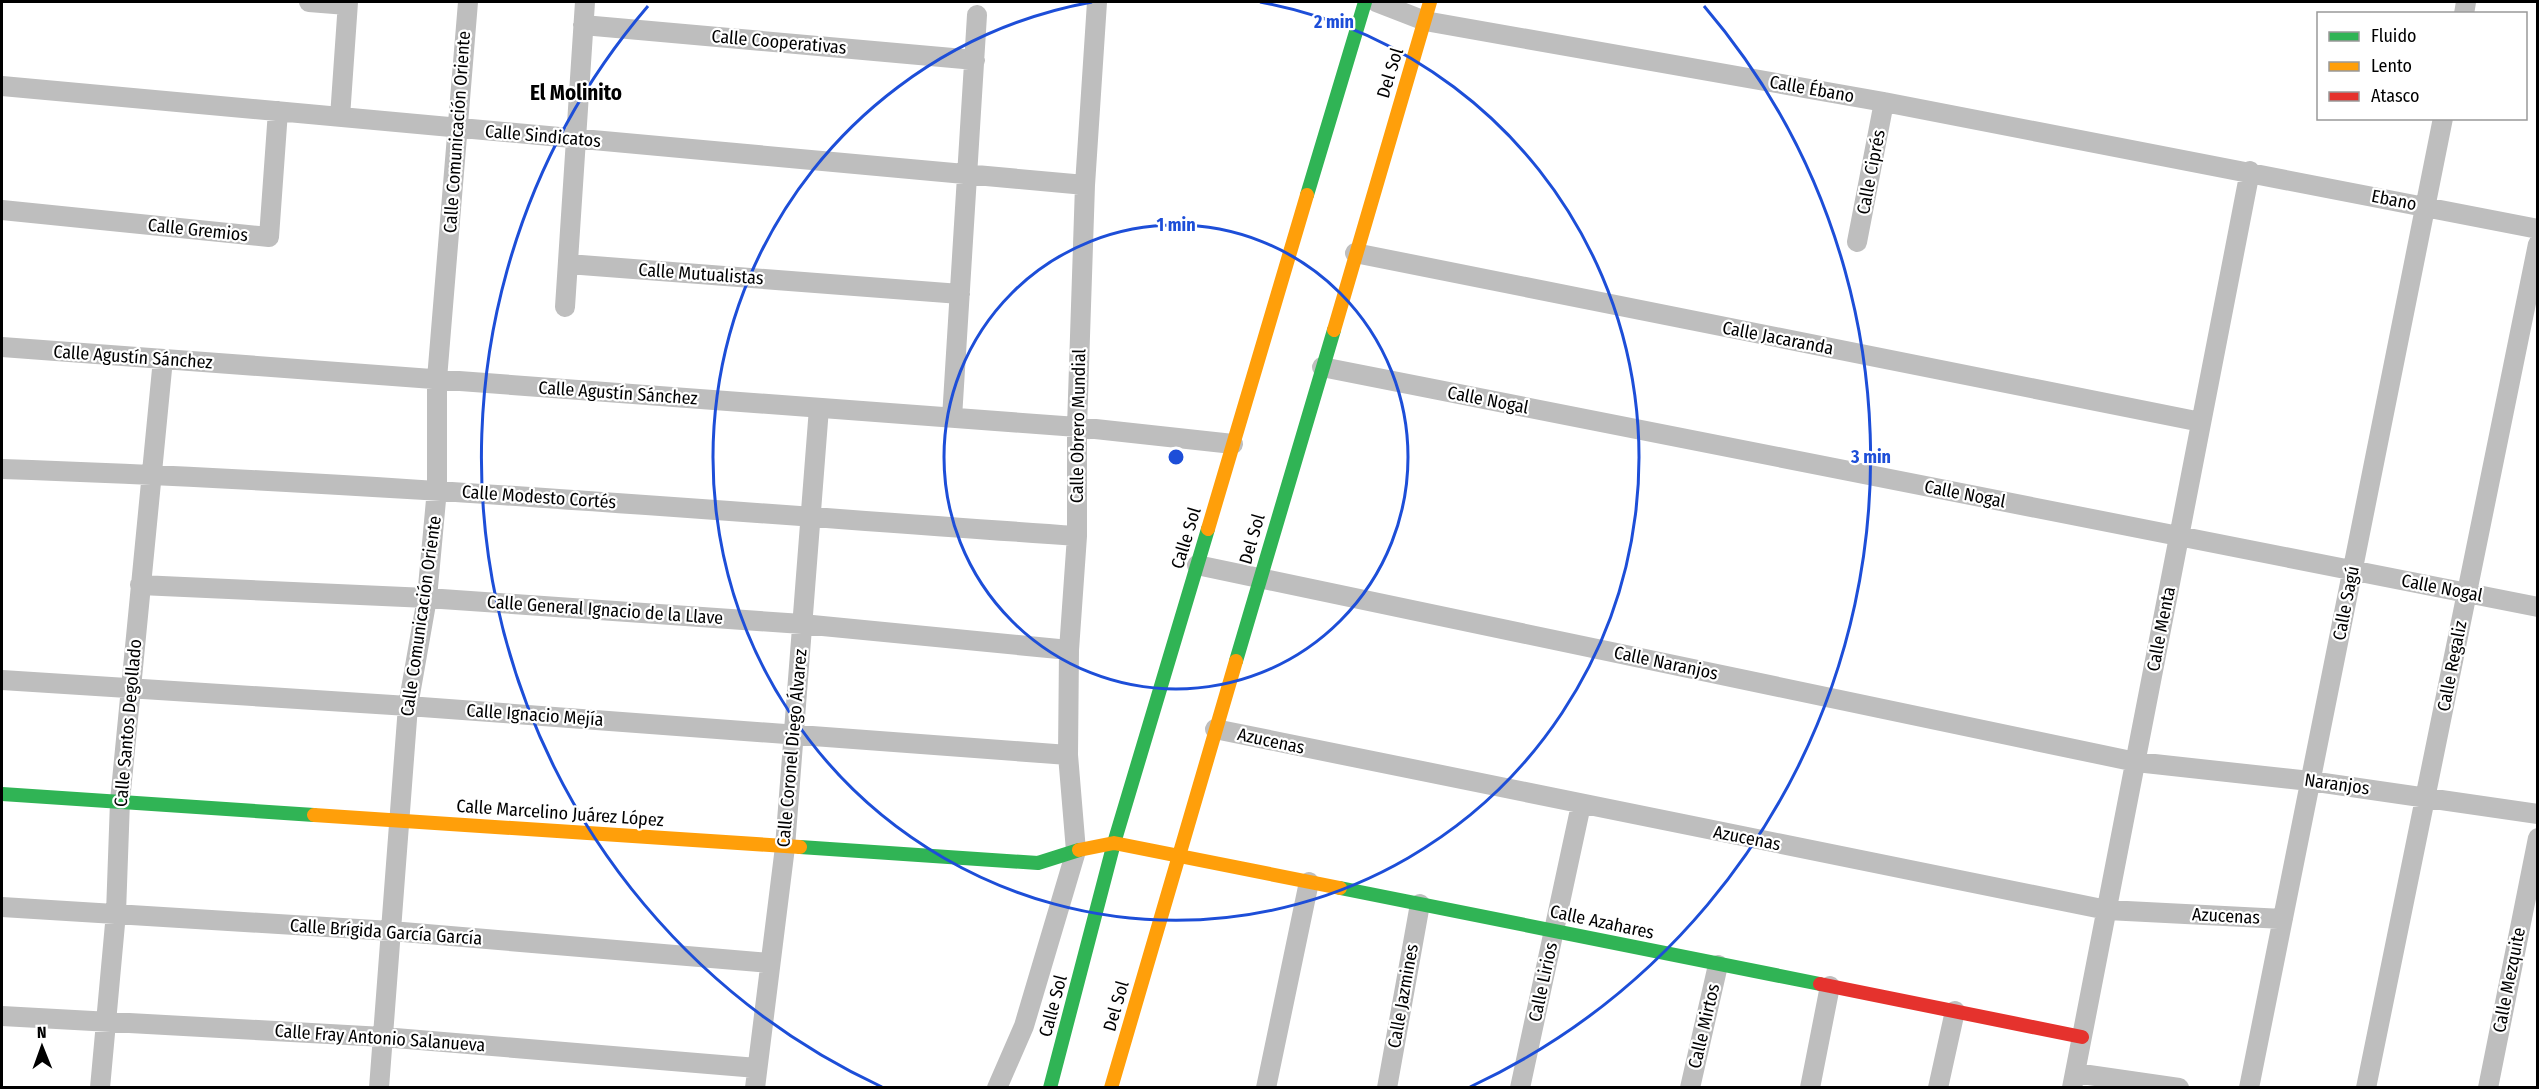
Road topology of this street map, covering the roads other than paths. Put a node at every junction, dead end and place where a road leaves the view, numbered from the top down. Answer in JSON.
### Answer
{"nodes":[{"id":1,"x":309,"y":2,"type":"edge"},
{"id":2,"x":468,"y":2,"type":"edge"},
{"id":3,"x":585,"y":2,"type":"edge"},
{"id":4,"x":1096,"y":2,"type":"edge"},
{"id":5,"x":1365,"y":2,"type":"edge"},
{"id":6,"x":1376,"y":2,"type":"edge"},
{"id":7,"x":1430,"y":2,"type":"edge"},
{"id":8,"x":348,"y":3,"type":"edge"},
{"id":9,"x":977,"y":15,"type":"dead end"},
{"id":10,"x":1425,"y":21,"type":"junction"},
{"id":11,"x":583,"y":25,"type":"junction"},
{"id":12,"x":975,"y":60,"type":"junction"},
{"id":13,"x":2,"y":86,"type":"edge"},
{"id":14,"x":1884,"y":102,"type":"junction"},
{"id":15,"x":278,"y":111,"type":"junction"},
{"id":16,"x":340,"y":117,"type":"junction"},
{"id":17,"x":2443,"y":120,"type":"edge"},
{"id":18,"x":459,"y":128,"type":"junction"},
{"id":19,"x":576,"y":139,"type":"junction"},
{"id":20,"x":2250,"y":171,"type":"junction"},
{"id":21,"x":968,"y":174,"type":"junction"},
{"id":22,"x":1085,"y":185,"type":"junction"},
{"id":23,"x":2425,"y":206,"type":"junction"},
{"id":24,"x":2,"y":210,"type":"edge"},
{"id":25,"x":2538,"y":229,"type":"edge"},
{"id":26,"x":1857,"y":242,"type":"dead end"},
{"id":27,"x":2538,"y":244,"type":"edge"},
{"id":28,"x":1355,"y":253,"type":"junction"},
{"id":29,"x":568,"y":264,"type":"junction"},
{"id":30,"x":960,"y":294,"type":"junction"},
{"id":31,"x":565,"y":307,"type":"dead end"},
{"id":32,"x":2,"y":347,"type":"edge"},
{"id":33,"x":163,"y":359,"type":"junction"},
{"id":34,"x":1322,"y":368,"type":"junction"},
{"id":35,"x":437,"y":379,"type":"junction"},
{"id":36,"x":819,"y":408,"type":"junction"},
{"id":37,"x":952,"y":418,"type":"junction"},
{"id":38,"x":2201,"y":422,"type":"junction"},
{"id":39,"x":1077,"y":427,"type":"junction"},
{"id":40,"x":1233,"y":444,"type":"junction"},
{"id":41,"x":2,"y":469,"type":"edge"},
{"id":42,"x":151,"y":474,"type":"junction"},
{"id":43,"x":437,"y":489,"type":"junction"},
{"id":44,"x":811,"y":517,"type":"junction"},
{"id":45,"x":1077,"y":536,"type":"junction"},
{"id":46,"x":2179,"y":536,"type":"junction"},
{"id":47,"x":1197,"y":565,"type":"junction"},
{"id":48,"x":2353,"y":570,"type":"junction"},
{"id":49,"x":1260,"y":578,"type":"junction"},
{"id":50,"x":140,"y":585,"type":"junction"},
{"id":51,"x":2467,"y":592,"type":"junction"},
{"id":52,"x":427,"y":598,"type":"junction"},
{"id":53,"x":2538,"y":607,"type":"edge"},
{"id":54,"x":802,"y":624,"type":"junction"},
{"id":55,"x":1069,"y":650,"type":"junction"},
{"id":56,"x":2,"y":680,"type":"edge"},
{"id":57,"x":131,"y":687,"type":"junction"},
{"id":58,"x":408,"y":706,"type":"junction"},
{"id":59,"x":1215,"y":729,"type":"junction"},
{"id":60,"x":794,"y":734,"type":"junction"},
{"id":61,"x":1068,"y":755,"type":"junction"},
{"id":62,"x":2136,"y":762,"type":"junction"},
{"id":63,"x":2310,"y":781,"type":"junction"},
{"id":64,"x":2,"y":795,"type":"edge"},
{"id":65,"x":2426,"y":796,"type":"junction"},
{"id":66,"x":120,"y":801,"type":"junction"},
{"id":67,"x":1581,"y":805,"type":"junction"},
{"id":68,"x":2538,"y":814,"type":"edge"},
{"id":69,"x":399,"y":819,"type":"junction"},
{"id":70,"x":2538,"y":838,"type":"edge"},
{"id":71,"x":1114,"y":843,"type":"junction"},
{"id":72,"x":785,"y":847,"type":"junction"},
{"id":73,"x":1076,"y":851,"type":"junction"},
{"id":74,"x":1178,"y":856,"type":"junction"},
{"id":75,"x":1309,"y":882,"type":"junction"},
{"id":76,"x":1420,"y":904,"type":"junction"},
{"id":77,"x":2,"y":907,"type":"edge"},
{"id":78,"x":2107,"y":910,"type":"junction"},
{"id":79,"x":116,"y":913,"type":"junction"},
{"id":80,"x":2283,"y":919,"type":"junction"},
{"id":81,"x":391,"y":931,"type":"junction"},
{"id":82,"x":1554,"y":931,"type":"junction"},
{"id":83,"x":2528,"y":936,"type":"edge"},
{"id":84,"x":770,"y":963,"type":"junction"},
{"id":85,"x":1718,"y":965,"type":"junction"},
{"id":86,"x":1830,"y":986,"type":"junction"},
{"id":87,"x":1955,"y":1011,"type":"junction"},
{"id":88,"x":2,"y":1016,"type":"edge"},
{"id":89,"x":108,"y":1021,"type":"junction"},
{"id":90,"x":2082,"y":1036,"type":"junction"},
{"id":91,"x":383,"y":1037,"type":"junction"},
{"id":92,"x":756,"y":1078,"type":"edge"},
{"id":93,"x":2074,"y":1080,"type":"edge"},
{"id":94,"x":100,"y":1088,"type":"edge"},
{"id":95,"x":379,"y":1088,"type":"edge"},
{"id":96,"x":997,"y":1088,"type":"edge"},
{"id":97,"x":1050,"y":1088,"type":"edge"},
{"id":98,"x":1111,"y":1088,"type":"edge"},
{"id":99,"x":1266,"y":1088,"type":"edge"},
{"id":100,"x":1387,"y":1088,"type":"edge"},
{"id":101,"x":1520,"y":1088,"type":"edge"},
{"id":102,"x":1690,"y":1088,"type":"edge"},
{"id":103,"x":1810,"y":1088,"type":"edge"},
{"id":104,"x":1938,"y":1088,"type":"edge"},
{"id":105,"x":2179,"y":1088,"type":"edge"},
{"id":106,"x":2249,"y":1088,"type":"edge"},
{"id":107,"x":2367,"y":1088,"type":"edge"},
{"id":108,"x":2488,"y":1088,"type":"edge"}],
"edges":[{"from":1,"to":8,"type":"street"},
{"from":2,"to":18,"type":"street","name":"Calle Comunicación Oriente"},
{"from":3,"to":11,"type":"street"},
{"from":4,"to":22,"type":"street","name":"Calle Obrero Mundial"},
{"from":5,"to":40,"type":"street","name":"Calle Sol"},
{"from":6,"to":10,"type":"street","name":"Calle Ébano"},
{"from":7,"to":10,"type":"street","name":"Del Sol"},
{"from":8,"to":16,"type":"street"},
{"from":9,"to":12,"type":"street"},
{"from":10,"to":14,"type":"street","name":"Calle Ébano"},
{"from":10,"to":28,"type":"street","name":"Del Sol"},
{"from":11,"to":12,"type":"street","name":"Calle Cooperativas"},
{"from":11,"to":19,"type":"street"},
{"from":12,"to":21,"type":"street"},
{"from":13,"to":15,"type":"street","name":"Calle Sindicatos"},
{"from":14,"to":20,"type":"street","name":"Calle Ébano"},
{"from":14,"to":26,"type":"street","name":"Calle Ciprés"},
{"from":15,"to":16,"type":"street","name":"Calle Sindicatos"},
{"from":15,"to":24,"type":"street","name":"Calle Gremios"},
{"from":16,"to":18,"type":"street","name":"Calle Sindicatos"},
{"from":17,"to":23,"type":"street","name":"Calle Sagú"},
{"from":18,"to":19,"type":"street","name":"Calle Sindicatos"},
{"from":18,"to":35,"type":"street","name":"Calle Comunicación Oriente"},
{"from":19,"to":21,"type":"street","name":"Calle Sindicatos"},
{"from":19,"to":29,"type":"street"},
{"from":20,"to":23,"type":"street","name":"Ebano"},
{"from":20,"to":38,"type":"street","name":"Calle Menta"},
{"from":21,"to":22,"type":"street","name":"Calle Sindicatos"},
{"from":21,"to":30,"type":"street"},
{"from":22,"to":39,"type":"street","name":"Calle Obrero Mundial"},
{"from":23,"to":25,"type":"street","name":"Ebano"},
{"from":23,"to":48,"type":"street","name":"Calle Sagú"},
{"from":27,"to":51,"type":"street","name":"Calle Regaliz"},
{"from":28,"to":34,"type":"street","name":"Del Sol"},
{"from":28,"to":38,"type":"street","name":"Calle Jacaranda"},
{"from":29,"to":30,"type":"street","name":"Calle Mutualistas"},
{"from":29,"to":31,"type":"street"},
{"from":30,"to":37,"type":"street"},
{"from":32,"to":33,"type":"street","name":"Calle Agustín Sánchez"},
{"from":33,"to":35,"type":"street","name":"Calle Agustín Sánchez"},
{"from":33,"to":42,"type":"street","name":"Calle Santos Degollado"},
{"from":34,"to":46,"type":"street","name":"Calle Nogal"},
{"from":34,"to":49,"type":"street","name":"Del Sol"},
{"from":35,"to":36,"type":"street","name":"Calle Agustín Sánchez"},
{"from":35,"to":43,"type":"street","name":"Calle Comunicación Oriente"},
{"from":36,"to":37,"type":"street","name":"Calle Agustín Sánchez"},
{"from":36,"to":44,"type":"street","name":"Calle Coronel Diego Álvarez"},
{"from":37,"to":39,"type":"street","name":"Calle Agustín Sánchez"},
{"from":38,"to":46,"type":"street","name":"Calle Menta"},
{"from":39,"to":40,"type":"street","name":"Calle Agustín Sánchez"},
{"from":39,"to":45,"type":"street","name":"Calle Obrero Mundial"},
{"from":40,"to":47,"type":"street","name":"Calle Sol"},
{"from":41,"to":42,"type":"street","name":"Calle Modesto Cortés"},
{"from":42,"to":43,"type":"street","name":"Calle Modesto Cortés"},
{"from":42,"to":50,"type":"street","name":"Calle Santos Degollado"},
{"from":43,"to":44,"type":"street","name":"Calle Modesto Cortés"},
{"from":43,"to":52,"type":"street","name":"Calle Comunicación Oriente"},
{"from":44,"to":45,"type":"street","name":"Calle Modesto Cortés"},
{"from":44,"to":54,"type":"street","name":"Calle Coronel Diego Álvarez"},
{"from":45,"to":55,"type":"street","name":"Calle Obrero Mundial"},
{"from":46,"to":48,"type":"street","name":"Calle Nogal"},
{"from":46,"to":62,"type":"street","name":"Calle Menta"},
{"from":47,"to":49,"type":"street","name":"Calle Naranjos"},
{"from":47,"to":71,"type":"street","name":"Calle Sol"},
{"from":48,"to":51,"type":"street","name":"Calle Nogal"},
{"from":48,"to":63,"type":"street","name":"Calle Sagú"},
{"from":49,"to":59,"type":"street","name":"Del Sol"},
{"from":49,"to":62,"type":"street","name":"Calle Naranjos"},
{"from":50,"to":52,"type":"street","name":"Calle General Ignacio de la Llave"},
{"from":50,"to":57,"type":"street","name":"Calle Santos Degollado"},
{"from":51,"to":53,"type":"street","name":"Calle Nogal"},
{"from":51,"to":65,"type":"street","name":"Calle Regaliz"},
{"from":52,"to":54,"type":"street","name":"Calle General Ignacio de la Llave"},
{"from":52,"to":58,"type":"street","name":"Calle Comunicación Oriente"},
{"from":54,"to":55,"type":"street","name":"Calle General Ignacio de la Llave"},
{"from":54,"to":60,"type":"street","name":"Calle Coronel Diego Álvarez"},
{"from":55,"to":61,"type":"street","name":"Calle Obrero Mundial"},
{"from":56,"to":57,"type":"street","name":"Calle Ignacio Mejía"},
{"from":57,"to":58,"type":"street","name":"Calle Ignacio Mejía"},
{"from":57,"to":66,"type":"street","name":"Calle Santos Degollado"},
{"from":58,"to":60,"type":"street","name":"Calle Ignacio Mejía"},
{"from":58,"to":69,"type":"street","name":"Calle Comunicación Oriente"},
{"from":59,"to":67,"type":"street","name":"Azucenas"},
{"from":59,"to":74,"type":"street","name":"Del Sol"},
{"from":60,"to":61,"type":"street","name":"Calle Ignacio Mejía"},
{"from":60,"to":72,"type":"street","name":"Calle Coronel Diego Álvarez"},
{"from":61,"to":73,"type":"street","name":"Calle Obrero Mundial"},
{"from":62,"to":63,"type":"street","name":"Naranjos"},
{"from":62,"to":78,"type":"street","name":"Calle Menta"},
{"from":63,"to":65,"type":"street","name":"Naranjos"},
{"from":63,"to":80,"type":"street","name":"Calle Sagú"},
{"from":64,"to":66,"type":"street","name":"Calle Marcelino Juárez López"},
{"from":65,"to":68,"type":"street","name":"Naranjos"},
{"from":65,"to":107,"type":"street","name":"Calle Regaliz"},
{"from":66,"to":69,"type":"street","name":"Calle Marcelino Juárez López"},
{"from":66,"to":79,"type":"street","name":"Calle Santos Degollado"},
{"from":67,"to":78,"type":"street","name":"Azucenas"},
{"from":67,"to":82,"type":"street","name":"Calle Lirios"},
{"from":69,"to":72,"type":"street","name":"Calle Marcelino Juárez López"},
{"from":69,"to":81,"type":"street","name":"Calle Comunicación Oriente"},
{"from":70,"to":83,"type":"street","name":"Calle Mezquite"},
{"from":71,"to":73,"type":"street","name":"Calle Marcelino Juárez López"},
{"from":71,"to":74,"type":"street","name":"Calle Azahares"},
{"from":71,"to":97,"type":"street","name":"Calle Sol"},
{"from":72,"to":73,"type":"street","name":"Calle Marcelino Juárez López"},
{"from":72,"to":84,"type":"street","name":"Calle Coronel Diego Álvarez"},
{"from":73,"to":96,"type":"street"},
{"from":74,"to":75,"type":"street","name":"Calle Azahares"},
{"from":74,"to":98,"type":"street","name":"Del Sol"},
{"from":75,"to":76,"type":"street","name":"Calle Azahares"},
{"from":75,"to":99,"type":"street"},
{"from":76,"to":82,"type":"street","name":"Calle Azahares"},
{"from":76,"to":100,"type":"street","name":"Calle Jazmines"},
{"from":77,"to":79,"type":"street","name":"Calle Brígida García García"},
{"from":78,"to":80,"type":"street","name":"Azucenas"},
{"from":78,"to":90,"type":"street","name":"Calle Menta"},
{"from":79,"to":81,"type":"street","name":"Calle Brígida García García"},
{"from":79,"to":89,"type":"street","name":"Calle Santos Degollado"},
{"from":80,"to":106,"type":"street","name":"Calle Sagú"},
{"from":81,"to":84,"type":"street","name":"Calle Brígida García García"},
{"from":81,"to":91,"type":"street","name":"Calle Comunicación Oriente"},
{"from":82,"to":85,"type":"street","name":"Calle Azahares"},
{"from":82,"to":101,"type":"street","name":"Calle Lirios"},
{"from":83,"to":108,"type":"street","name":"Calle Mezquite"},
{"from":84,"to":92,"type":"street","name":"Calle Coronel Diego Álvarez"},
{"from":85,"to":86,"type":"street","name":"Calle Azahares"},
{"from":85,"to":102,"type":"street","name":"Calle Mirtos"},
{"from":86,"to":87,"type":"street","name":"Calle Azahares"},
{"from":86,"to":103,"type":"street"},
{"from":87,"to":90,"type":"street","name":"Calle Azahares"},
{"from":87,"to":104,"type":"street"},
{"from":88,"to":89,"type":"street","name":"Calle Fray Antonio Salanueva"},
{"from":89,"to":91,"type":"street","name":"Calle Fray Antonio Salanueva"},
{"from":89,"to":94,"type":"street","name":"Calle Santos Degollado"},
{"from":90,"to":93,"type":"street","name":"Calle Menta"},
{"from":91,"to":92,"type":"street","name":"Calle Fray Antonio Salanueva"},
{"from":91,"to":95,"type":"street","name":"Calle Comunicación Oriente"},
{"from":93,"to":105,"type":"street"}]}
